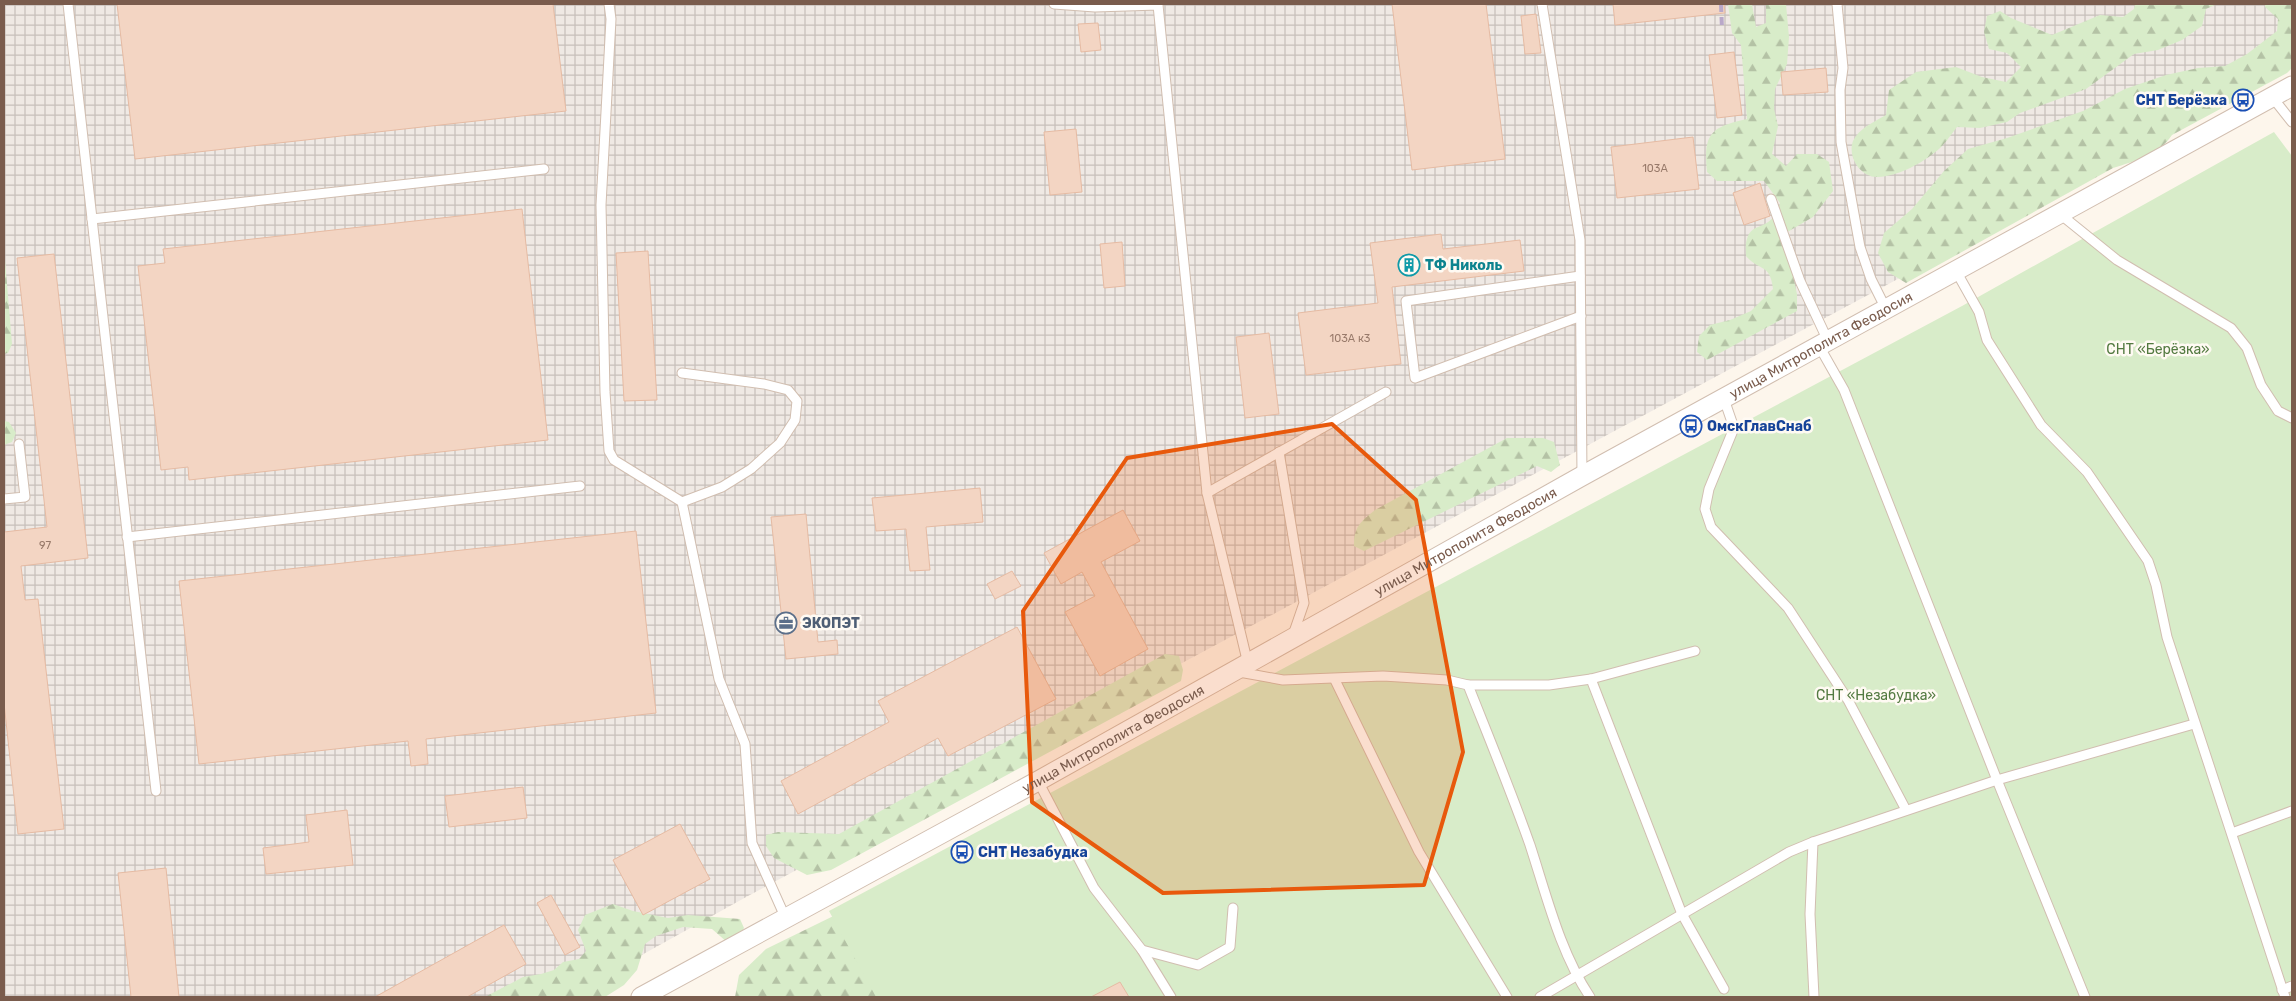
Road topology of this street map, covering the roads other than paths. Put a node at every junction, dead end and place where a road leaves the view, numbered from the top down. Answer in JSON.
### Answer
{"nodes":[{"id":1,"x":68,"y":4,"type":"edge"},
{"id":2,"x":609,"y":4,"type":"edge"},
{"id":3,"x":1054,"y":4,"type":"edge"},
{"id":4,"x":1542,"y":4,"type":"edge"},
{"id":5,"x":1837,"y":4,"type":"edge"},
{"id":6,"x":2292,"y":86,"type":"edge"},
{"id":7,"x":2273,"y":98,"type":"junction"},
{"id":8,"x":2292,"y":122,"type":"edge"},
{"id":9,"x":544,"y":169,"type":"dead end"},
{"id":10,"x":1771,"y":199,"type":"dead end"},
{"id":11,"x":2060,"y":214,"type":"junction"},
{"id":12,"x":92,"y":219,"type":"junction"},
{"id":13,"x":1956,"y":271,"type":"junction"},
{"id":14,"x":1580,"y":276,"type":"junction"},
{"id":15,"x":1886,"y":310,"type":"junction"},
{"id":16,"x":1581,"y":316,"type":"junction"},
{"id":17,"x":1823,"y":344,"type":"junction"},
{"id":18,"x":682,"y":374,"type":"dead end"},
{"id":19,"x":1386,"y":392,"type":"dead end"},
{"id":20,"x":1724,"y":399,"type":"junction"},
{"id":21,"x":2292,"y":418,"type":"edge"},
{"id":22,"x":19,"y":444,"type":"dead end"},
{"id":23,"x":1279,"y":452,"type":"junction"},
{"id":24,"x":1582,"y":476,"type":"junction"},
{"id":25,"x":580,"y":486,"type":"dead end"},
{"id":26,"x":1207,"y":493,"type":"junction"},
{"id":27,"x":4,"y":500,"type":"edge"},
{"id":28,"x":682,"y":502,"type":"junction"},
{"id":29,"x":128,"y":537,"type":"junction"},
{"id":30,"x":1292,"y":640,"type":"junction"},
{"id":31,"x":1695,"y":651,"type":"dead end"},
{"id":32,"x":1242,"y":668,"type":"junction"},
{"id":33,"x":1591,"y":679,"type":"junction"},
{"id":34,"x":1335,"y":680,"type":"junction"},
{"id":35,"x":1468,"y":685,"type":"junction"},
{"id":36,"x":2194,"y":724,"type":"junction"},
{"id":37,"x":1997,"y":780,"type":"junction"},
{"id":38,"x":1038,"y":781,"type":"junction"},
{"id":39,"x":156,"y":791,"type":"dead end"},
{"id":40,"x":1906,"y":810,"type":"junction"},
{"id":41,"x":2292,"y":812,"type":"edge"},
{"id":42,"x":2232,"y":833,"type":"junction"},
{"id":43,"x":1813,"y":842,"type":"junction"},
{"id":44,"x":1233,"y":908,"type":"dead end"},
{"id":45,"x":1682,"y":914,"type":"junction"},
{"id":46,"x":787,"y":920,"type":"junction"},
{"id":47,"x":1142,"y":950,"type":"junction"},
{"id":48,"x":1576,"y":976,"type":"junction"},
{"id":49,"x":2292,"y":986,"type":"edge"},
{"id":50,"x":1724,"y":989,"type":"dead end"},
{"id":51,"x":2284,"y":994,"type":"edge"},
{"id":52,"x":641,"y":997,"type":"edge"},
{"id":53,"x":1171,"y":997,"type":"edge"},
{"id":54,"x":1507,"y":997,"type":"edge"},
{"id":55,"x":1540,"y":997,"type":"edge"},
{"id":56,"x":1590,"y":997,"type":"edge"},
{"id":57,"x":1814,"y":997,"type":"edge"},
{"id":58,"x":2085,"y":997,"type":"edge"}],
"edges":[{"from":1,"to":12,"type":"lane"},
{"from":2,"to":28,"type":"lane"},
{"from":3,"to":26,"type":"lane"},
{"from":4,"to":14,"type":"lane"},
{"from":5,"to":15,"type":"lane"},
{"from":6,"to":7,"type":"street","name":"улица Митрополита Феодосия"},
{"from":7,"to":8,"type":"lane"},
{"from":7,"to":11,"type":"street","name":"улица Митрополита Феодосия"},
{"from":9,"to":12,"type":"lane"},
{"from":10,"to":17,"type":"lane"},
{"from":11,"to":13,"type":"street","name":"улица Митрополита Феодосия"},
{"from":11,"to":21,"type":"lane"},
{"from":12,"to":29,"type":"lane"},
{"from":13,"to":15,"type":"street","name":"улица Митрополита Феодосия"},
{"from":13,"to":36,"type":"lane"},
{"from":14,"to":16,"type":"lane"},
{"from":14,"to":16,"type":"lane"},
{"from":15,"to":17,"type":"street","name":"улица Митрополита Феодосия"},
{"from":16,"to":24,"type":"lane"},
{"from":17,"to":20,"type":"street","name":"улица Митрополита Феодосия"},
{"from":17,"to":37,"type":"lane"},
{"from":18,"to":28,"type":"lane"},
{"from":19,"to":23,"type":"lane"},
{"from":20,"to":24,"type":"street","name":"улица Митрополита Феодосия"},
{"from":20,"to":40,"type":"lane"},
{"from":22,"to":27,"type":"lane"},
{"from":23,"to":26,"type":"lane"},
{"from":23,"to":30,"type":"lane"},
{"from":24,"to":30,"type":"street","name":"улица Митрополита Феодосия"},
{"from":25,"to":29,"type":"lane"},
{"from":26,"to":32,"type":"lane"},
{"from":28,"to":46,"type":"lane"},
{"from":29,"to":39,"type":"lane"},
{"from":30,"to":32,"type":"street","name":"улица Митрополита Феодосия"},
{"from":31,"to":33,"type":"lane"},
{"from":32,"to":34,"type":"lane"},
{"from":32,"to":38,"type":"street","name":"улица Митрополита Феодосия"},
{"from":33,"to":35,"type":"lane"},
{"from":33,"to":45,"type":"lane"},
{"from":34,"to":35,"type":"lane"},
{"from":34,"to":54,"type":"lane"},
{"from":35,"to":48,"type":"lane"},
{"from":36,"to":37,"type":"lane"},
{"from":36,"to":42,"type":"lane"},
{"from":37,"to":40,"type":"lane"},
{"from":37,"to":58,"type":"lane"},
{"from":38,"to":46,"type":"street","name":"улица Митрополита Феодосия"},
{"from":38,"to":47,"type":"lane"},
{"from":40,"to":43,"type":"lane"},
{"from":41,"to":42,"type":"lane"},
{"from":42,"to":51,"type":"lane"},
{"from":43,"to":45,"type":"lane"},
{"from":43,"to":57,"type":"lane"},
{"from":44,"to":47,"type":"lane"},
{"from":45,"to":48,"type":"lane"},
{"from":45,"to":50,"type":"lane"},
{"from":46,"to":52,"type":"street","name":"улица Митрополита Феодосия"},
{"from":47,"to":53,"type":"lane"},
{"from":48,"to":55,"type":"lane"},
{"from":48,"to":56,"type":"lane"},
{"from":49,"to":51,"type":"lane"}]}
